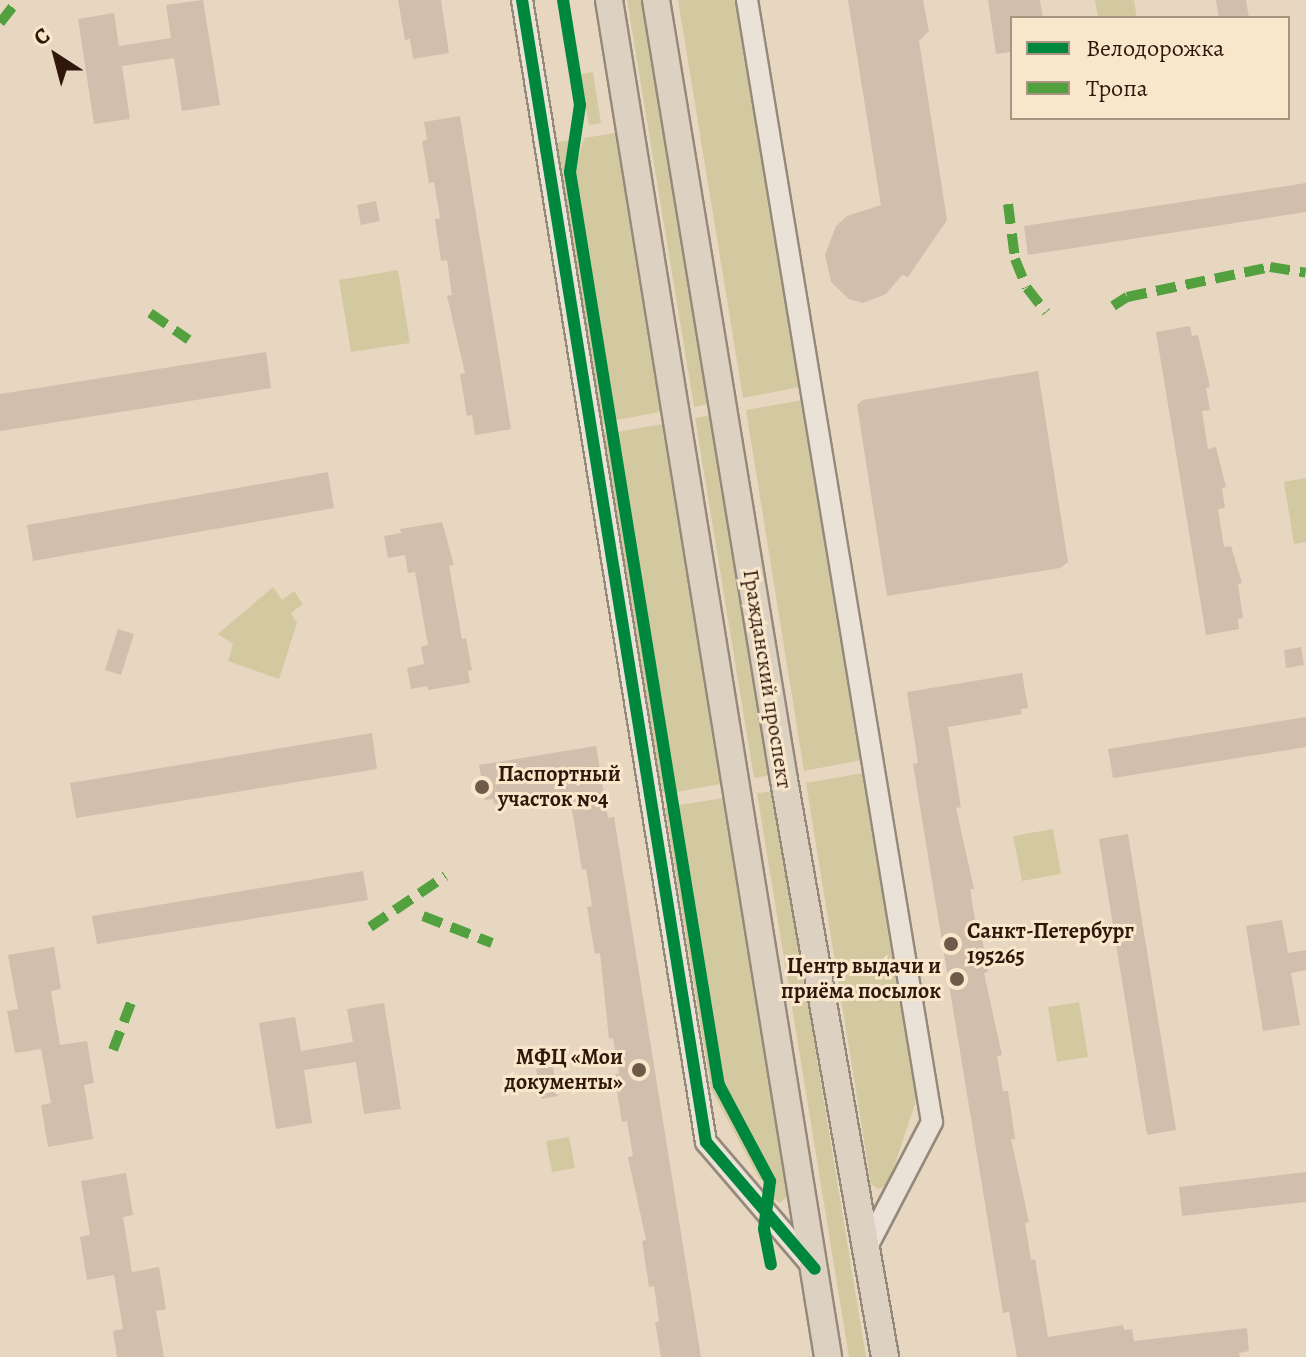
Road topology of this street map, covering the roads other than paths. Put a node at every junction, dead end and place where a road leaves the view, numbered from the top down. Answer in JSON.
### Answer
{"nodes":[{"id":1,"x":522,"y":0,"type":"edge"},
{"id":2,"x":609,"y":0,"type":"edge"},
{"id":3,"x":656,"y":0,"type":"edge"},
{"id":4,"x":747,"y":0,"type":"edge"},
{"id":5,"x":868,"y":1245,"type":"junction"},
{"id":6,"x":815,"y":1269,"type":"junction"},
{"id":7,"x":828,"y":1357,"type":"edge"},
{"id":8,"x":885,"y":1357,"type":"edge"}],
"edges":[{"from":1,"to":6,"type":"street"},
{"from":2,"to":6,"type":"main road","name":"Гражданский проспект"},
{"from":3,"to":5,"type":"main road","name":"Гражданский проспект"},
{"from":4,"to":5,"type":"street"},
{"from":5,"to":8,"type":"main road","name":"Гражданский проспект"},
{"from":6,"to":7,"type":"main road","name":"Гражданский проспект"}]}
